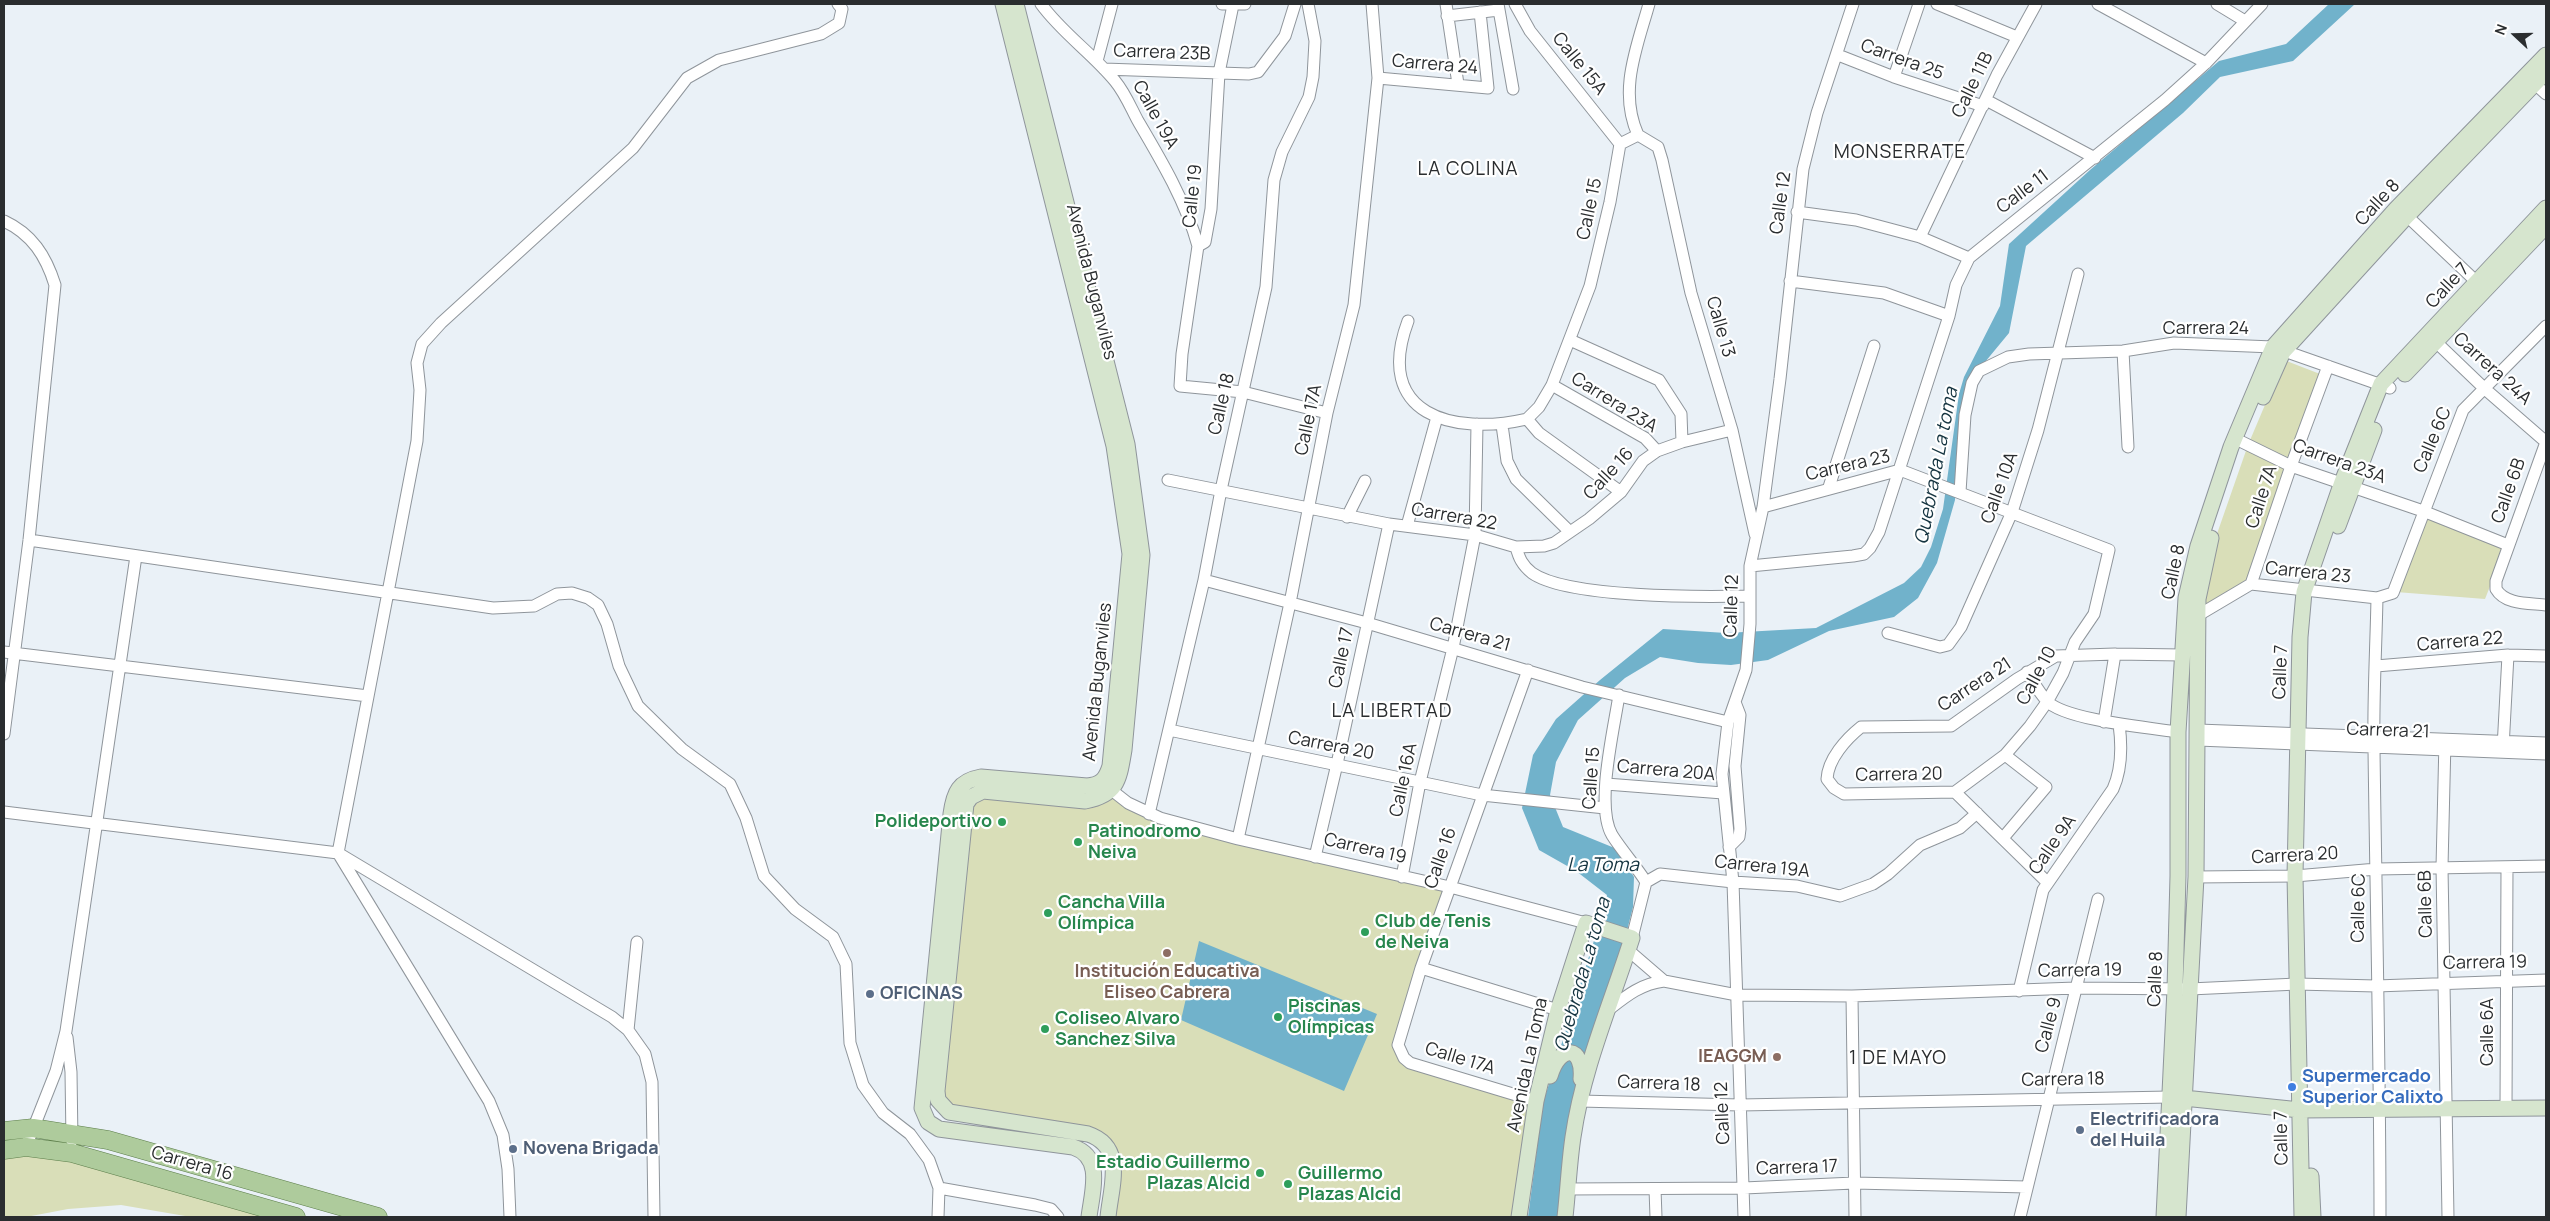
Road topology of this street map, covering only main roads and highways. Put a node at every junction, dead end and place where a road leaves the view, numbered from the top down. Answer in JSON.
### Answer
{"nodes":[{"id":1,"x":1003,"y":4,"type":"edge"},
{"id":2,"x":1016,"y":4,"type":"edge"},
{"id":3,"x":2546,"y":55,"type":"edge"},
{"id":4,"x":2546,"y":72,"type":"edge"},
{"id":5,"x":2541,"y":89,"type":"edge"},
{"id":6,"x":2546,"y":208,"type":"edge"},
{"id":7,"x":2546,"y":226,"type":"edge"},
{"id":8,"x":2481,"y":286,"type":"junction"},
{"id":9,"x":2278,"y":349,"type":"junction"},
{"id":10,"x":2386,"y":386,"type":"junction"},
{"id":11,"x":1106,"y":787,"type":"junction"},
{"id":12,"x":1590,"y":925,"type":"joint"},
{"id":13,"x":2182,"y":989,"type":"junction"},
{"id":14,"x":2176,"y":1098,"type":"junction"},
{"id":15,"x":2546,"y":1108,"type":"edge"},
{"id":16,"x":2305,"y":1110,"type":"junction"},
{"id":17,"x":1534,"y":1123,"type":"junction"},
{"id":18,"x":4,"y":1131,"type":"edge"},
{"id":19,"x":1573,"y":1137,"type":"junction"},
{"id":20,"x":4,"y":1150,"type":"edge"},
{"id":21,"x":296,"y":1217,"type":"edge"},
{"id":22,"x":378,"y":1217,"type":"edge"},
{"id":23,"x":1089,"y":1217,"type":"edge"},
{"id":24,"x":1108,"y":1217,"type":"edge"},
{"id":25,"x":1519,"y":1217,"type":"edge"},
{"id":26,"x":1564,"y":1217,"type":"edge"},
{"id":27,"x":2164,"y":1217,"type":"edge"},
{"id":28,"x":2178,"y":1217,"type":"edge"},
{"id":29,"x":2302,"y":1217,"type":"edge"},
{"id":30,"x":2313,"y":1217,"type":"edge"}],
"edges":[{"from":1,"to":11,"type":"main road","name":"Avenida Buganviles"},
{"from":2,"to":11,"type":"main road","name":"Avenida Buganviles"},
{"from":3,"to":9,"type":"main road","name":"Calle 8"},
{"from":4,"to":5,"type":"main road","name":"Calle 8"},
{"from":5,"to":9,"type":"main road","name":"Calle 8"},
{"from":6,"to":8,"type":"main road","name":"Calle 7"},
{"from":7,"to":8,"type":"main road","name":"Calle 7"},
{"from":8,"to":10,"type":"main road","name":"Calle 7"},
{"from":8,"to":10,"type":"main road","name":"Calle 7"},
{"from":9,"to":13,"type":"main road","name":"Calle 8"},
{"from":9,"to":13,"type":"main road","name":"Calle 8"},
{"from":10,"to":16,"type":"main road","name":"Calle 7"},
{"from":11,"to":23,"type":"main road","name":"Avenida Buganviles"},
{"from":11,"to":24,"type":"main road"},
{"from":12,"to":17,"type":"main road","name":"Avenida La Toma"},
{"from":12,"to":19,"type":"main road","name":"Carrera 19"},
{"from":13,"to":14,"type":"main road","name":"Calle 8"},
{"from":14,"to":16,"type":"main road","name":"Carrera 18"},
{"from":14,"to":27,"type":"main road","name":"Calle 8"},
{"from":14,"to":28,"type":"main road","name":"Calle 8"},
{"from":15,"to":16,"type":"main road","name":"Carrera 18"},
{"from":16,"to":29,"type":"main road","name":"Calle 7"},
{"from":16,"to":30,"type":"main road","name":"Calle 7"},
{"from":17,"to":19,"type":"main road"},
{"from":17,"to":25,"type":"main road","name":"Avenida La Toma"},
{"from":18,"to":22,"type":"main road","name":"Carrera 16"},
{"from":19,"to":26,"type":"main road"},
{"from":20,"to":21,"type":"main road","name":"Carrera 16"}]}
